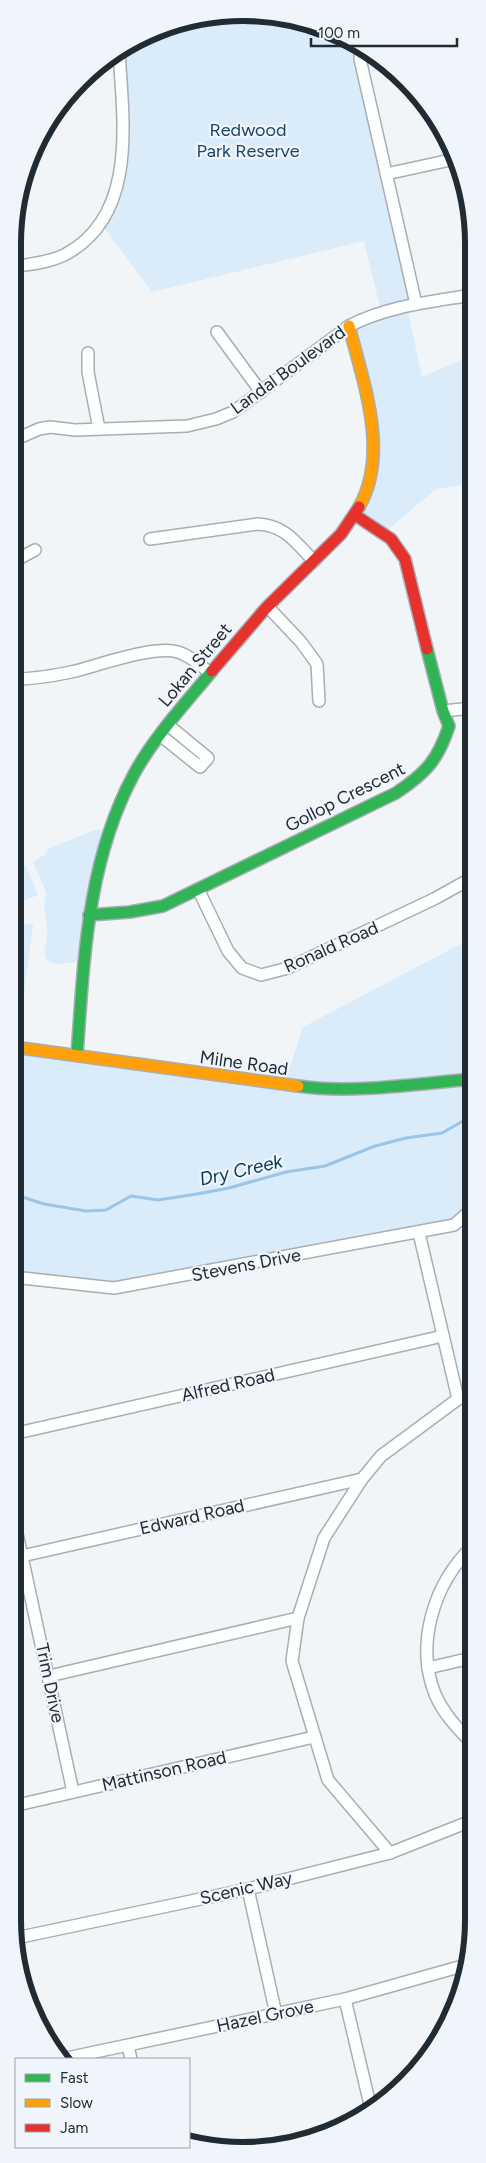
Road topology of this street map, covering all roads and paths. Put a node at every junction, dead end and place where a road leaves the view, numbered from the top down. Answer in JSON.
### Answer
{"nodes":[{"id":1,"x":360,"y":55,"type":"edge"},
{"id":2,"x":119,"y":59,"type":"edge"},
{"id":3,"x":449,"y":160,"type":"edge"},
{"id":4,"x":386,"y":174,"type":"junction"},
{"id":5,"x":21,"y":265,"type":"edge"},
{"id":6,"x":465,"y":296,"type":"edge"},
{"id":7,"x":416,"y":304,"type":"junction"},
{"id":8,"x":350,"y":326,"type":"junction"},
{"id":9,"x":218,"y":332,"type":"dead end"},
{"id":10,"x":88,"y":353,"type":"dead end"},
{"id":11,"x":261,"y":392,"type":"junction"},
{"id":12,"x":99,"y":429,"type":"junction"},
{"id":13,"x":21,"y":437,"type":"edge"},
{"id":14,"x":355,"y":515,"type":"junction"},
{"id":15,"x":150,"y":540,"type":"dead end"},
{"id":16,"x":35,"y":550,"type":"dead end"},
{"id":17,"x":21,"y":557,"type":"edge"},
{"id":18,"x":314,"y":561,"type":"junction"},
{"id":19,"x":268,"y":607,"type":"junction"},
{"id":20,"x":210,"y":673,"type":"junction"},
{"id":21,"x":21,"y":679,"type":"edge"},
{"id":22,"x":318,"y":701,"type":"dead end"},
{"id":23,"x":465,"y":708,"type":"edge"},
{"id":24,"x":443,"y":710,"type":"junction"},
{"id":25,"x":168,"y":724,"type":"junction"},
{"id":26,"x":160,"y":735,"type":"junction"},
{"id":27,"x":465,"y":882,"type":"edge"},
{"id":28,"x":198,"y":889,"type":"junction"},
{"id":29,"x":89,"y":915,"type":"junction"},
{"id":30,"x":21,"y":1048,"type":"edge"},
{"id":31,"x":77,"y":1055,"type":"junction"},
{"id":32,"x":465,"y":1080,"type":"edge"},
{"id":33,"x":465,"y":1216,"type":"edge"},
{"id":34,"x":419,"y":1233,"type":"junction"},
{"id":35,"x":21,"y":1278,"type":"edge"},
{"id":36,"x":443,"y":1336,"type":"junction"},
{"id":37,"x":465,"y":1396,"type":"edge"},
{"id":38,"x":458,"y":1399,"type":"junction"},
{"id":39,"x":21,"y":1432,"type":"edge"},
{"id":40,"x":362,"y":1479,"type":"junction"},
{"id":41,"x":21,"y":1552,"type":"edge"},
{"id":42,"x":465,"y":1554,"type":"edge"},
{"id":43,"x":22,"y":1556,"type":"junction"},
{"id":44,"x":298,"y":1618,"type":"junction"},
{"id":45,"x":465,"y":1660,"type":"edge"},
{"id":46,"x":428,"y":1668,"type":"junction"},
{"id":47,"x":48,"y":1676,"type":"junction"},
{"id":48,"x":465,"y":1735,"type":"edge"},
{"id":49,"x":314,"y":1737,"type":"junction"},
{"id":50,"x":73,"y":1792,"type":"junction"},
{"id":51,"x":21,"y":1804,"type":"edge"},
{"id":52,"x":465,"y":1824,"type":"edge"},
{"id":53,"x":390,"y":1853,"type":"junction"},
{"id":54,"x":248,"y":1888,"type":"junction"},
{"id":55,"x":22,"y":1937,"type":"edge"},
{"id":56,"x":459,"y":1967,"type":"edge"},
{"id":57,"x":345,"y":1999,"type":"junction"},
{"id":58,"x":276,"y":2014,"type":"junction"},
{"id":59,"x":128,"y":2046,"type":"junction"},
{"id":60,"x":69,"y":2058,"type":"edge"},
{"id":61,"x":131,"y":2058,"type":"edge"},
{"id":62,"x":368,"y":2102,"type":"edge"}],
"edges":[{"from":1,"to":4,"type":"street"},
{"from":2,"to":5,"type":"street"},
{"from":3,"to":4,"type":"street"},
{"from":4,"to":7,"type":"street"},
{"from":6,"to":7,"type":"street","name":"Landal Boulevard"},
{"from":7,"to":8,"type":"street","name":"Landal Boulevard"},
{"from":8,"to":11,"type":"street","name":"Landal Boulevard"},
{"from":8,"to":14,"type":"street","name":"Lokan Street"},
{"from":9,"to":11,"type":"street"},
{"from":10,"to":12,"type":"street"},
{"from":11,"to":12,"type":"street","name":"Landal Boulevard"},
{"from":12,"to":13,"type":"street","name":"Landal Boulevard"},
{"from":14,"to":18,"type":"street","name":"Lokan Street"},
{"from":14,"to":24,"type":"street","name":"Gollop Crescent"},
{"from":15,"to":18,"type":"street"},
{"from":16,"to":17,"type":"street"},
{"from":18,"to":19,"type":"street","name":"Lokan Street"},
{"from":19,"to":20,"type":"street","name":"Lokan Street"},
{"from":19,"to":22,"type":"street"},
{"from":20,"to":21,"type":"street"},
{"from":20,"to":25,"type":"street","name":"Lokan Street"},
{"from":23,"to":24,"type":"street"},
{"from":24,"to":28,"type":"street","name":"Gollop Crescent"},
{"from":25,"to":26,"type":"street","name":"Lokan Street"},
{"from":25,"to":26,"type":"street"},
{"from":26,"to":29,"type":"street","name":"Lokan Street"},
{"from":27,"to":28,"type":"street","name":"Ronald Road"},
{"from":28,"to":29,"type":"street","name":"Gollop Crescent"},
{"from":29,"to":31,"type":"street","name":"Lokan Street"},
{"from":30,"to":31,"type":"street","name":"Milne Road"},
{"from":31,"to":32,"type":"street","name":"Milne Road"},
{"from":33,"to":34,"type":"street","name":"Stevens Drive"},
{"from":34,"to":35,"type":"street","name":"Stevens Drive"},
{"from":34,"to":36,"type":"street"},
{"from":36,"to":38,"type":"street"},
{"from":36,"to":39,"type":"street","name":"Alfred Road"},
{"from":37,"to":38,"type":"street"},
{"from":38,"to":40,"type":"street"},
{"from":40,"to":43,"type":"street","name":"Edward Road"},
{"from":40,"to":44,"type":"street"},
{"from":41,"to":43,"type":"street","name":"Trim Drive"},
{"from":42,"to":46,"type":"street"},
{"from":43,"to":47,"type":"street","name":"Trim Drive"},
{"from":44,"to":47,"type":"street"},
{"from":44,"to":49,"type":"street"},
{"from":45,"to":46,"type":"street"},
{"from":46,"to":48,"type":"street"},
{"from":47,"to":50,"type":"street","name":"Trim Drive"},
{"from":49,"to":50,"type":"street","name":"Mattinson Road"},
{"from":49,"to":53,"type":"street"},
{"from":50,"to":51,"type":"street","name":"Mattinson Road"},
{"from":52,"to":53,"type":"street","name":"Scenic Way"},
{"from":53,"to":54,"type":"street","name":"Scenic Way"},
{"from":54,"to":55,"type":"street","name":"Scenic Way"},
{"from":54,"to":58,"type":"street"},
{"from":56,"to":57,"type":"street","name":"Hazel Grove"},
{"from":57,"to":58,"type":"street","name":"Hazel Grove"},
{"from":57,"to":62,"type":"street"},
{"from":58,"to":59,"type":"street","name":"Hazel Grove"},
{"from":59,"to":60,"type":"street","name":"Hazel Grove"},
{"from":59,"to":61,"type":"street"}]}
